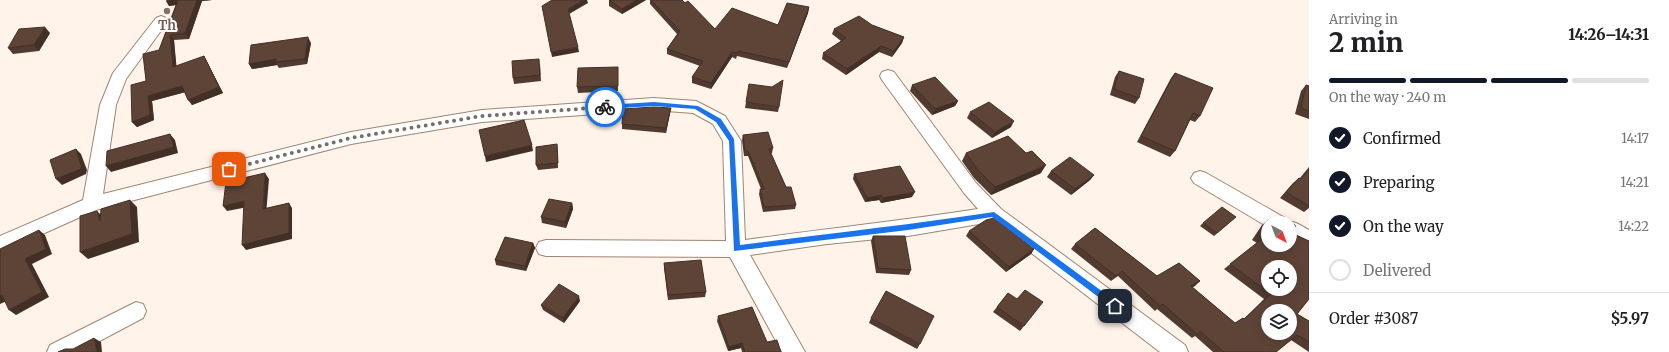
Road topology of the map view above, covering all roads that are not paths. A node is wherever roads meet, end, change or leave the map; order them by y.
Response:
1 (161, 21) dead end
2 (888, 76) dead end
3 (1200, 178) dead end
4 (92, 204) junction
5 (994, 214) junction
6 (1266, 216) edge
7 (1297, 233) edge
8 (1309, 240) edge
9 (0, 245) edge
10 (546, 248) dead end
11 (736, 249) junction
12 (136, 311) dead end
13 (58, 352) edge
14 (794, 352) edge
15 (1177, 352) edge

1 - 4 street
2 - 5 street
3 - 6 street
4 - 9 street
4 - 11 street
5 - 11 street
5 - 15 street
7 - 8 street
10 - 11 street
11 - 14 street
12 - 13 street

